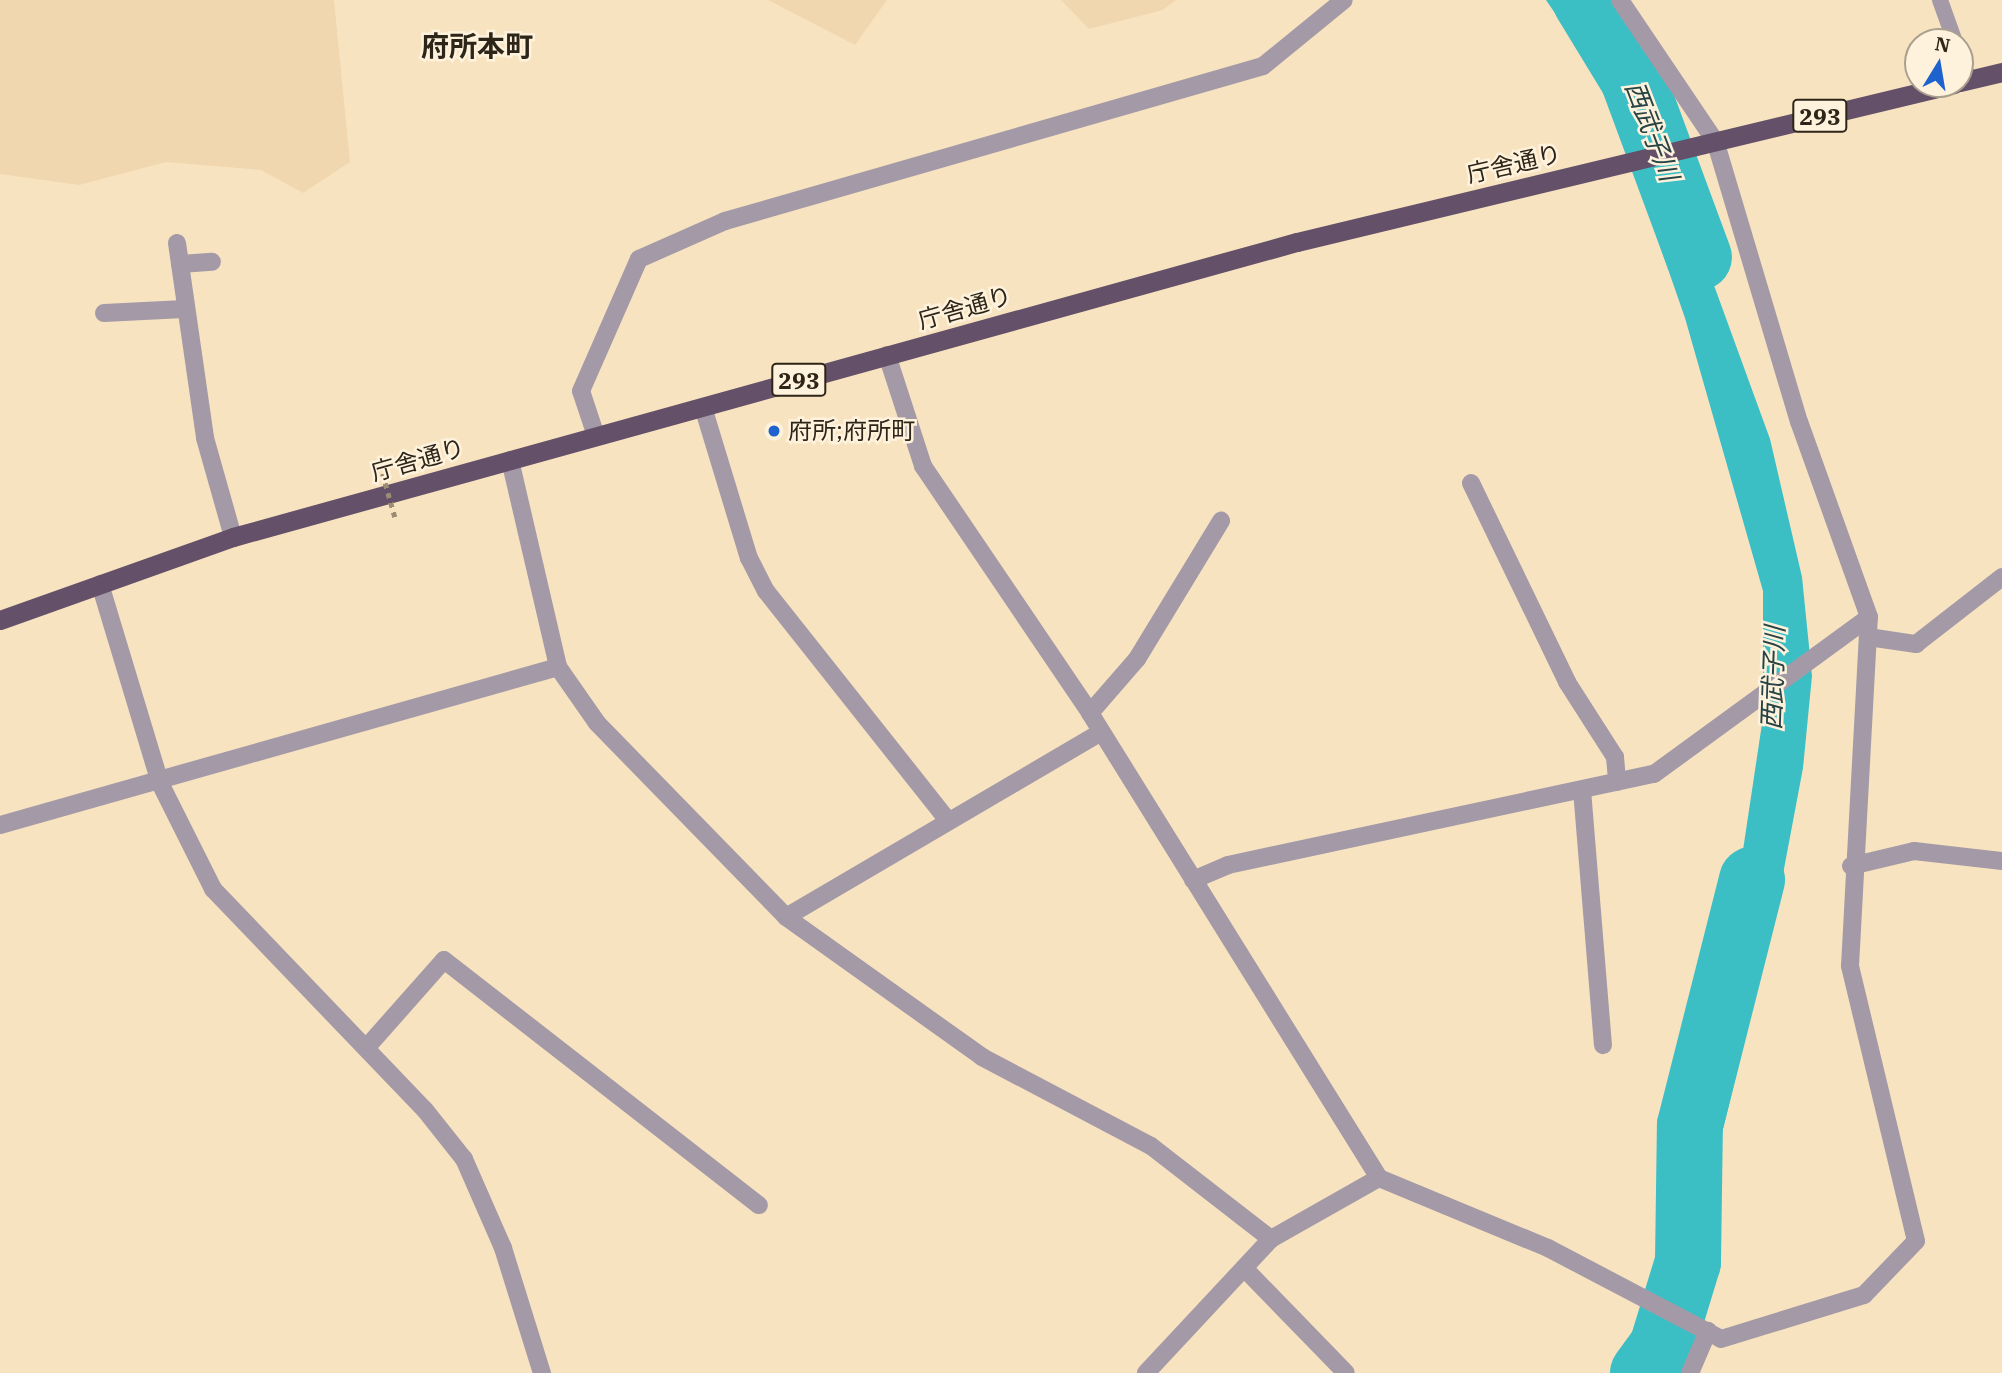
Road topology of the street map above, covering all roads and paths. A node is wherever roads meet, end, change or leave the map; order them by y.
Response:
1 (1344, 0) edge
2 (1620, 0) edge
3 (1940, 0) edge
4 (1950, 28) edge
5 (2002, 72) edge
6 (1974, 79) edge
7 (1904, 96) edge
8 (1715, 141) junction
9 (177, 243) dead end
10 (212, 262) dead end
11 (180, 264) junction
12 (184, 309) junction
13 (104, 313) dead end
14 (887, 355) junction
15 (702, 407) junction
16 (596, 436) junction
17 (510, 460) junction
18 (380, 464) dead end
19 (1471, 483) dead end
20 (395, 517) dead end
21 (1222, 521) dead end
22 (233, 537) junction
23 (2002, 577) edge
24 (100, 584) junction
25 (1869, 618) junction
26 (0, 620) edge
27 (1868, 637) junction
28 (558, 667) junction
29 (1090, 713) junction
30 (1101, 732) junction
31 (1616, 782) junction
32 (160, 783) junction
33 (1582, 790) junction
34 (946, 818) junction
35 (0, 825) edge
36 (2002, 861) edge
37 (1851, 866) junction
38 (1193, 880) junction
39 (786, 917) junction
40 (1603, 1045) dead end
41 (367, 1047) junction
42 (1379, 1178) junction
43 (759, 1205) dead end
44 (1272, 1240) junction
45 (1244, 1268) junction
46 (1708, 1331) junction
47 (542, 1373) edge
48 (1146, 1373) edge
49 (1346, 1373) edge
50 (1690, 1373) edge

1 - 16 street
2 - 8 street
3 - 4 lane
5 - 6 highway, 庁舎通り / 293
7 - 8 highway, 庁舎通り / 293
8 - 14 highway, 庁舎通り / 293
8 - 25 street
9 - 11 street
10 - 11 street
11 - 12 street
12 - 13 street
12 - 22 street
14 - 15 highway, 庁舎通り / 293
14 - 29 street
15 - 16 highway, 庁舎通り / 293
15 - 34 street
16 - 17 highway, 庁舎通り / 293
17 - 22 highway, 庁舎通り / 293
17 - 28 street
18 - 20 path, bridge
19 - 31 street
21 - 29 street
22 - 24 highway, 庁舎通り / 293
23 - 27 street
24 - 26 highway, 庁舎通り / 293
24 - 32 street
25 - 27 street
25 - 31 street
27 - 37 street
28 - 32 street
28 - 39 street
29 - 30 street
30 - 34 street
30 - 38 street
31 - 33 street
32 - 35 street
32 - 41 street
33 - 38 street
33 - 40 street
34 - 39 street
36 - 37 street
37 - 46 street
38 - 42 street
39 - 44 street
41 - 43 street
41 - 47 street
42 - 44 street
42 - 46 street
44 - 45 street
45 - 48 street
45 - 49 street
46 - 50 street

